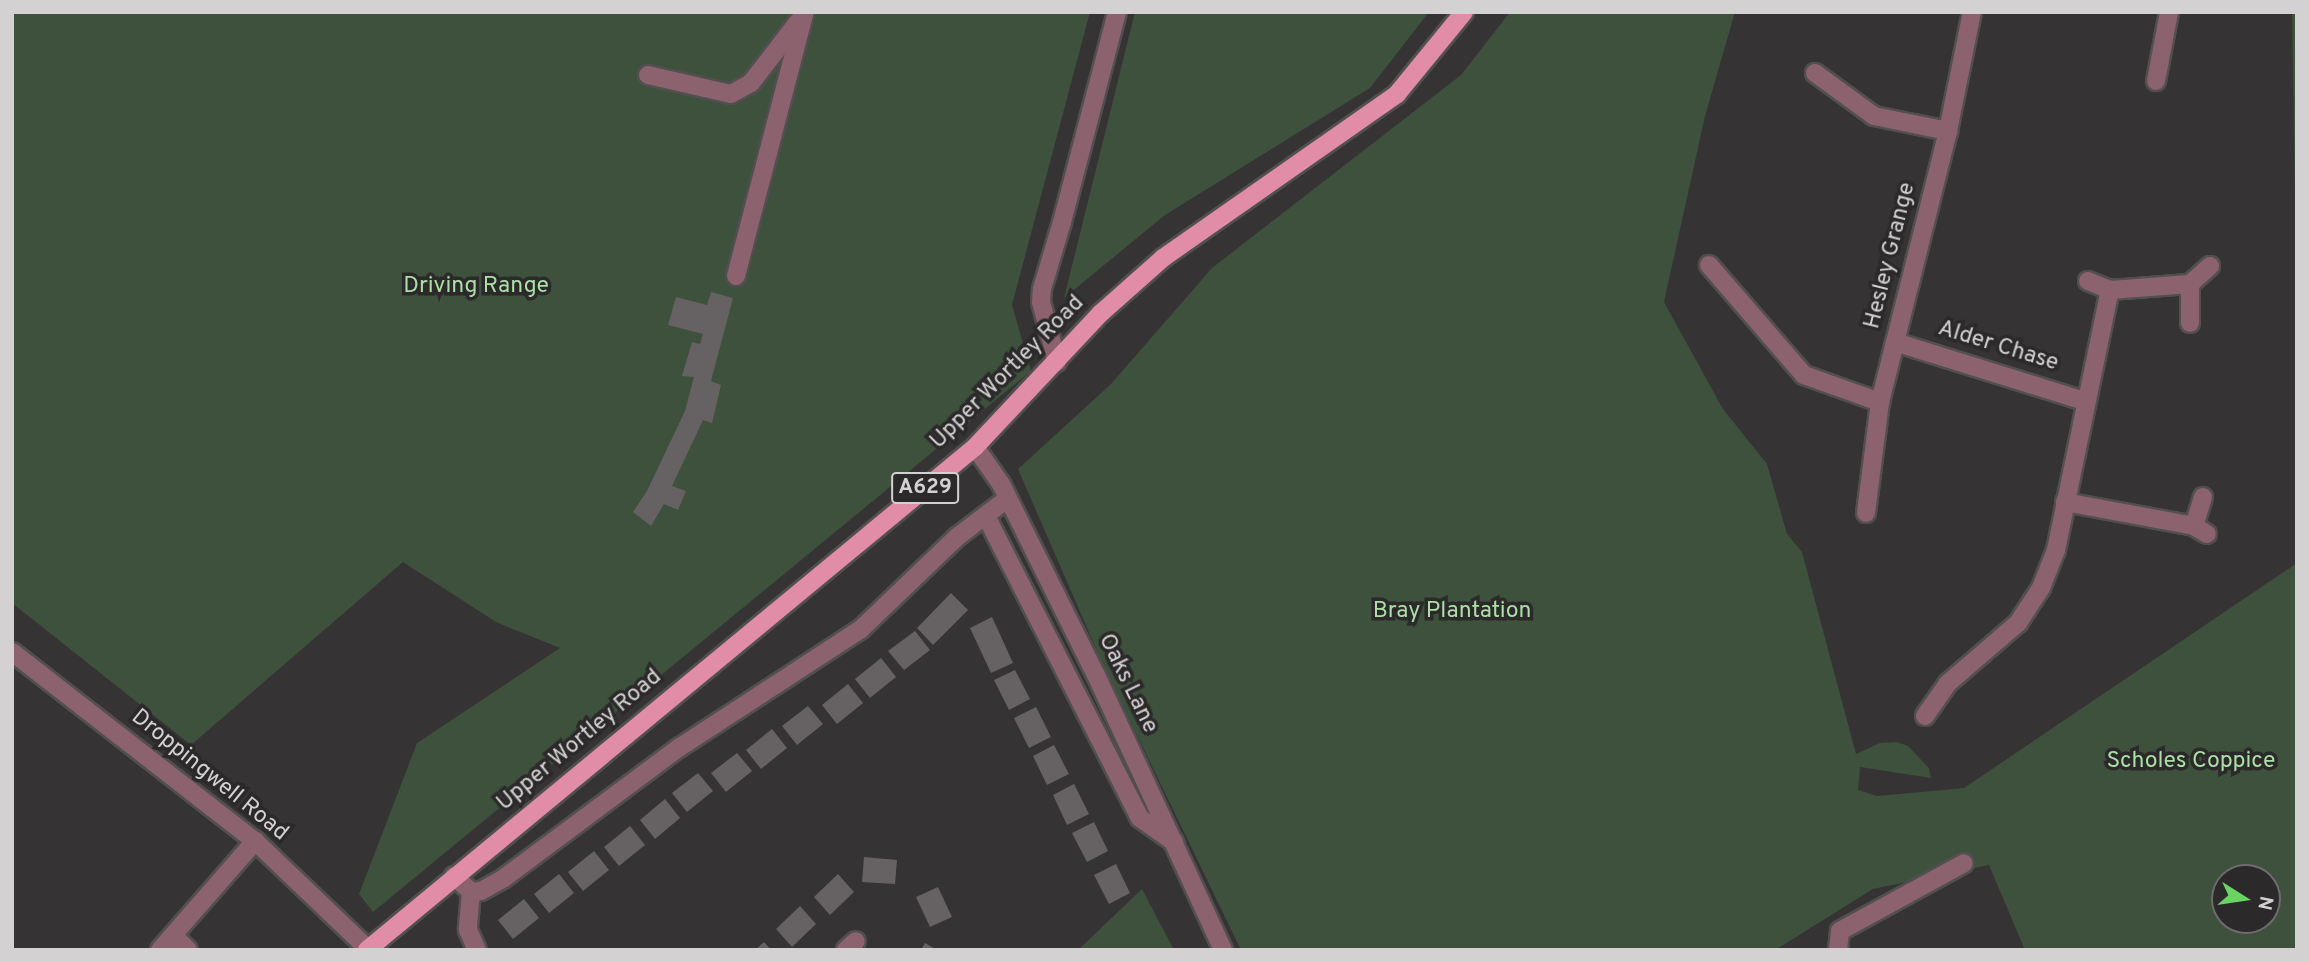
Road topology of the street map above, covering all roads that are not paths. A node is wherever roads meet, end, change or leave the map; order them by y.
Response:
1 (1464, 12) edge
2 (1972, 12) edge
3 (2169, 12) edge
4 (805, 13) edge
5 (1116, 14) edge
6 (1815, 73) dead end
7 (648, 75) dead end
8 (2156, 81) dead end
9 (1948, 131) junction
10 (1709, 265) dead end
11 (2210, 266) dead end
12 (736, 276) dead end
13 (2088, 281) dead end
14 (2190, 284) junction
15 (2110, 290) junction
16 (2190, 323) dead end
17 (1895, 342) junction
18 (1057, 362) junction
19 (2085, 401) junction
20 (1880, 402) junction
21 (975, 447) junction
22 (2203, 497) dead end
23 (1007, 499) junction
24 (2065, 502) junction
25 (1866, 513) dead end
26 (986, 516) junction
27 (12, 652) edge
28 (1925, 716) dead end
29 (255, 841) junction
30 (1174, 842) junction
31 (1964, 863) dead end
32 (454, 876) junction
33 (471, 892) junction
34 (173, 936) junction
35 (374, 948) edge
36 (160, 950) edge
37 (188, 950) edge
38 (478, 950) edge
39 (1223, 950) edge
40 (1838, 950) edge

1 - 18 main road, Upper Wortley Road / A629
2 - 9 street, Hesley Grange
3 - 8 street
4 - 7 street
4 - 12 street
5 - 18 street
6 - 9 street
9 - 17 street, Hesley Grange
10 - 20 street
11 - 14 street
13 - 15 street
14 - 15 street
14 - 16 street
15 - 19 street
17 - 19 street, Alder Chase
17 - 20 street, Hesley Grange
18 - 21 main road, Upper Wortley Road / A629
19 - 24 street
20 - 25 street, Hesley Grange
21 - 23 street, Oaks Lane
21 - 32 main road, Upper Wortley Road / A629
22 - 24 street
23 - 26 street
23 - 30 street, Oaks Lane
24 - 28 street
26 - 30 street
26 - 33 street
27 - 29 street, Droppingwell Road
29 - 34 street
29 - 35 street, Droppingwell Road
30 - 39 street, Oaks Lane
31 - 40 street
32 - 33 street
32 - 35 main road, Upper Wortley Road / A629
33 - 38 street
34 - 36 street
34 - 37 street

